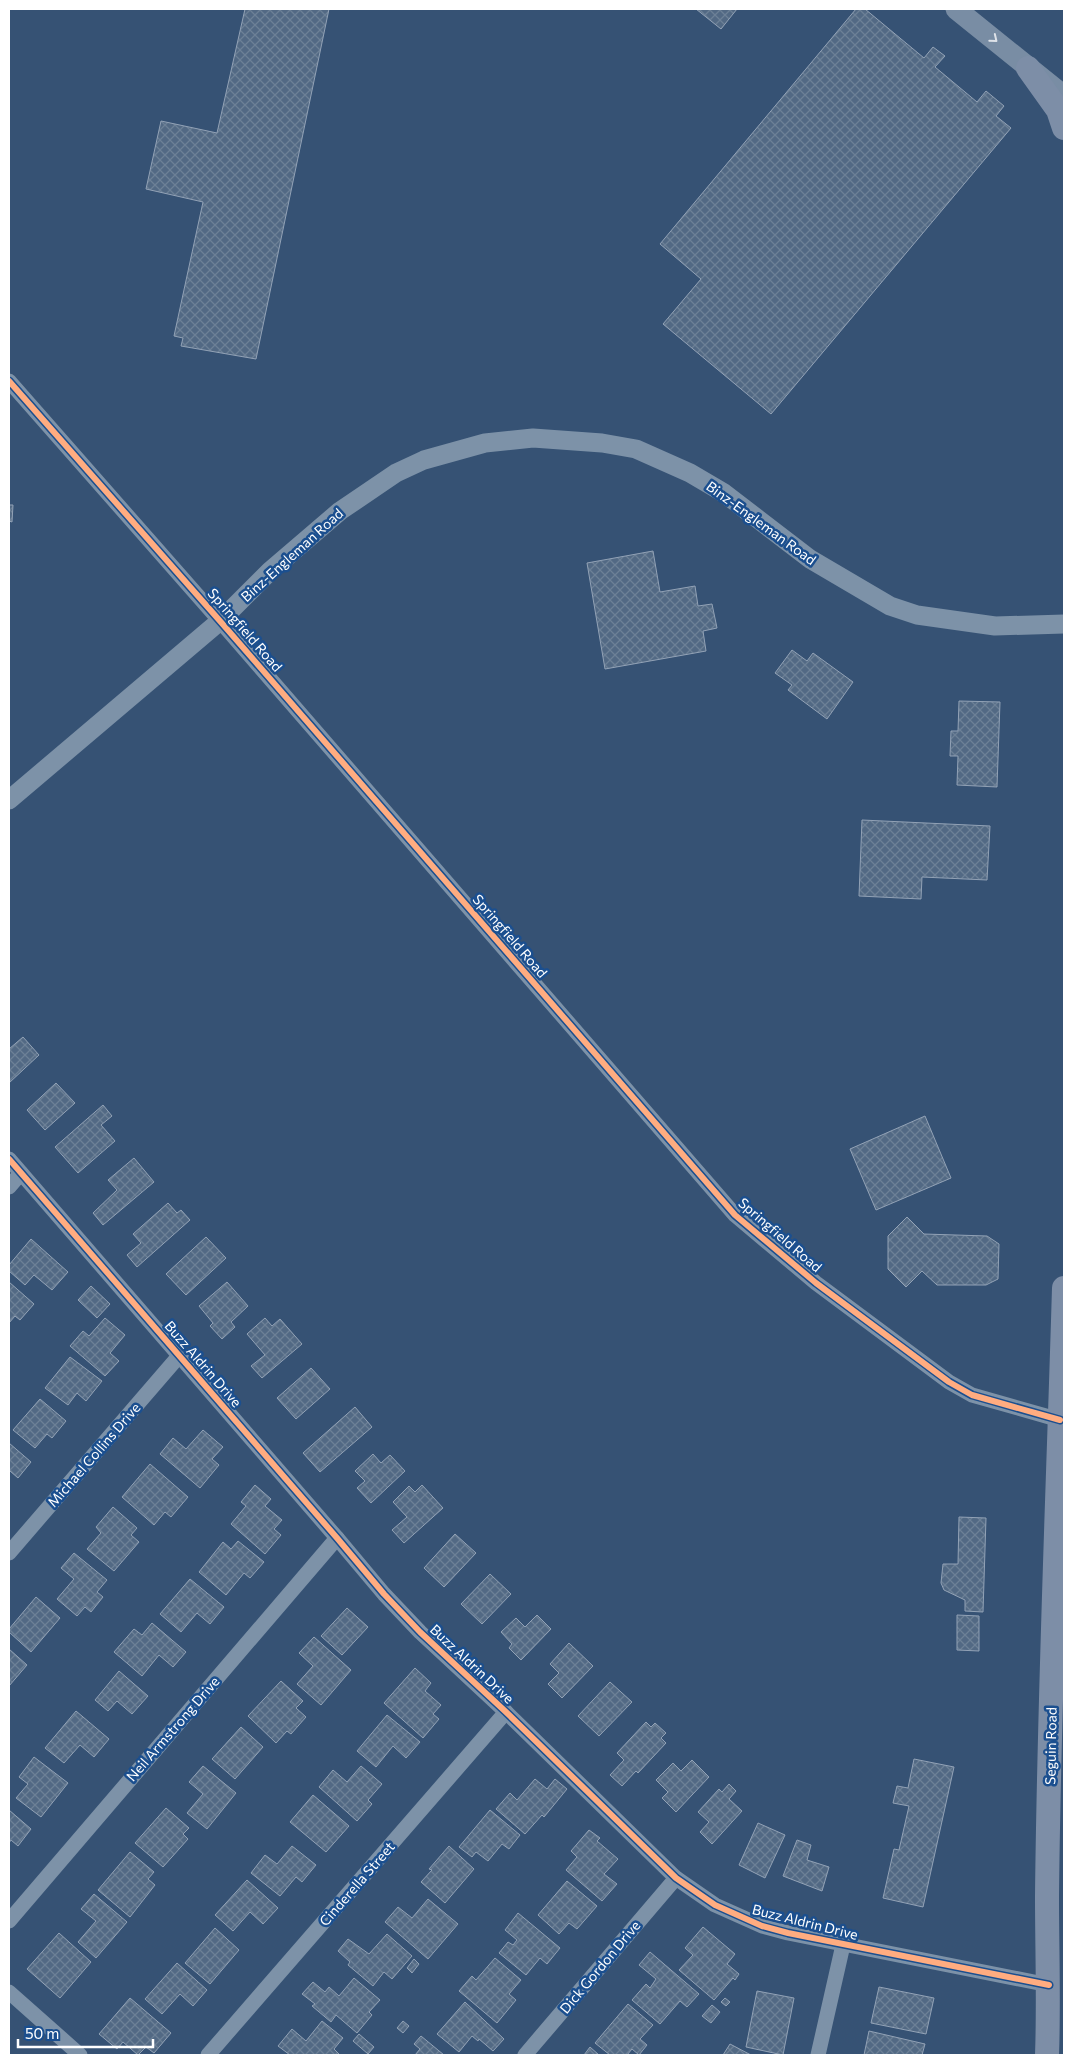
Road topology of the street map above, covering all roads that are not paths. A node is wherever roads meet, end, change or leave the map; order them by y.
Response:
1 (956, 9) edge
2 (1028, 68) junction
3 (1064, 96) edge
4 (1064, 128) edge
5 (9, 381) edge
6 (220, 621) junction
7 (1064, 624) edge
8 (9, 800) edge
9 (9, 1159) edge
10 (21, 1173) junction
11 (9, 1187) edge
12 (1064, 1288) edge
13 (179, 1356) junction
14 (1060, 1420) junction
15 (337, 1538) junction
16 (9, 1553) edge
17 (506, 1712) junction
18 (676, 1878) junction
19 (9, 1921) edge
20 (843, 1945) junction
21 (1049, 1985) junction
22 (9, 1992) edge
23 (80, 2055) edge
24 (208, 2055) edge
25 (525, 2055) edge
26 (818, 2055) edge
27 (1047, 2055) edge

1 -> 2 main road
2 - 3 main road
2 - 4 main road
5 - 6 street, Springfield Road
6 - 7 street, Binz-Engleman Road
6 - 8 street, Binz-Engleman Road
6 - 14 street, Springfield Road
9 - 10 street, Buzz Aldrin Drive
10 - 11 street
10 - 13 street, Buzz Aldrin Drive
12 - 14 main road, Seguin Road
13 - 15 street, Buzz Aldrin Drive
13 - 16 street, Michael Collins Drive
14 - 21 main road, Seguin Road
15 - 17 street, Buzz Aldrin Drive
15 - 19 street, Neil Armstrong Drive
17 - 18 street, Buzz Aldrin Drive
17 - 24 street, Cinderella Street
18 - 20 street, Buzz Aldrin Drive
18 - 25 street, Dick Gordon Drive
20 - 21 street, Buzz Aldrin Drive
20 - 26 street
21 - 27 main road, Seguin Road
22 - 23 street

